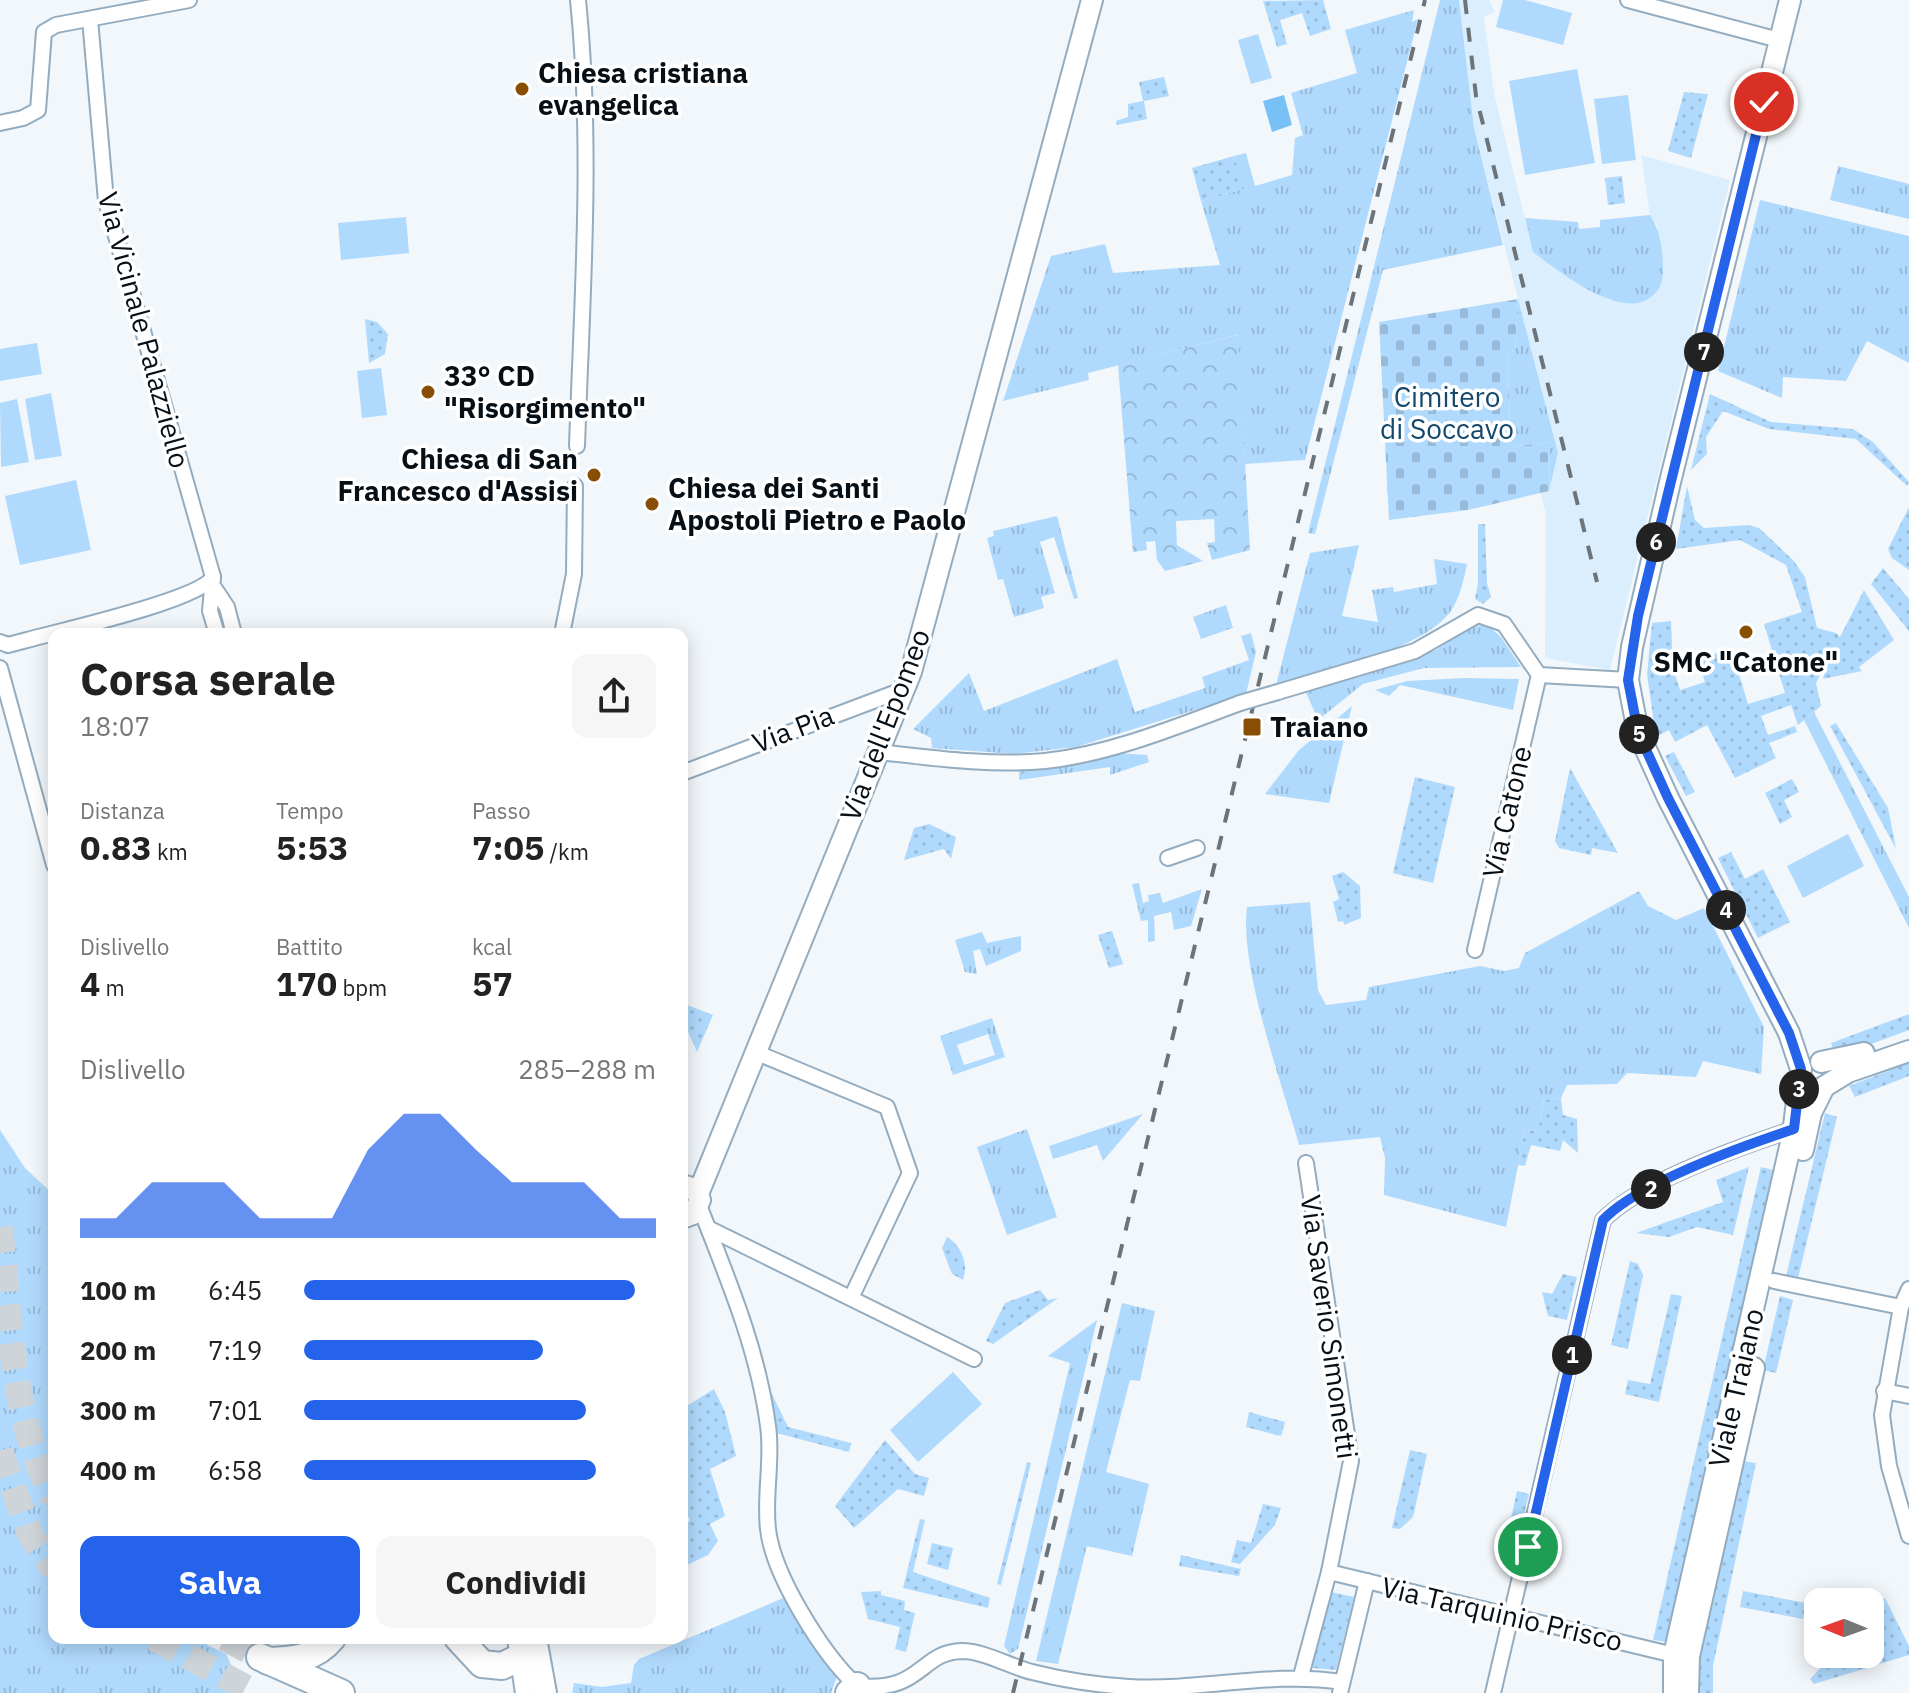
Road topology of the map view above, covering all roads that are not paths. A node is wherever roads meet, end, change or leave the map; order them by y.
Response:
1 (189, 0) edge
2 (578, 0) edge
3 (1092, 0) edge
4 (1790, 0) edge
5 (1634, 1) edge
6 (90, 19) junction
7 (1779, 40) junction
8 (0, 123) edge
9 (577, 446) dead end
10 (575, 486) dead end
11 (214, 583) junction
12 (71, 628) edge
13 (215, 628) edge
14 (232, 628) edge
15 (563, 628) edge
16 (48, 634) edge
17 (0, 642) edge
18 (0, 668) edge
19 (1539, 675) junction
20 (1628, 680) junction
21 (905, 689) junction
22 (879, 752) junction
23 (688, 771) edge
24 (48, 843) edge
25 (1197, 848) dead end
26 (1168, 858) dead end
27 (1475, 950) dead end
28 (1909, 1037) edge
29 (1909, 1051) edge
30 (755, 1052) junction
31 (1809, 1069) junction
32 (1825, 1087) junction
33 (1794, 1129) junction
34 (1306, 1163) dead end
35 (692, 1209) edge
36 (1768, 1280) junction
37 (1909, 1289) edge
38 (851, 1298) junction
39 (1901, 1307) junction
40 (974, 1359) dead end
41 (1884, 1391) junction
42 (1909, 1396) edge
43 (1909, 1536) edge
44 (1329, 1572) junction
45 (1367, 1581) junction
46 (1511, 1615) junction
47 (328, 1644) edge
48 (464, 1644) edge
49 (524, 1645) edge
50 (1682, 1656) junction
51 (1301, 1676) junction
52 (1341, 1687) edge
53 (853, 1689) edge
54 (341, 1693) edge
55 (526, 1693) edge
56 (546, 1693) edge
57 (1493, 1693) edge
58 (1674, 1693) edge
59 (1688, 1693) edge

1 - 6 street
2 - 9 street
3 - 21 street, Via dell'Epomeo
4 - 7 street
5 - 7 street
6 - 8 street
6 - 11 street, Via Vicinale Palazziello
7 - 20 street
10 - 15 street
11 - 12 street
11 - 13 street, Via Vicinale Palazziello
11 - 14 street, Via Vicinale Palazziello
16 - 17 street
18 - 24 street
19 - 20 street
19 - 22 street, bridge
19 - 27 street, Via Catone
20 - 31 street
21 - 22 street, Via dell'Epomeo
21 - 23 street, Via Pia
22 - 30 street, Via dell'Epomeo
25 - 26 street
28 - 31 street
29 - 32 street
30 - 35 street, Via dell'Epomeo
30 - 38 street
31 - 32 street
31 - 33 street, Viale Traiano
32 - 36 street, Viale Traiano
33 - 36 street, Viale Traiano
33 - 46 street
34 - 44 street, Via Saverio Simonetti
35 - 38 street
35 - 53 street
36 - 39 street
36 - 50 street, Viale Traiano
37 - 39 street
38 - 40 street
39 - 41 street
41 - 42 street
41 - 43 street
44 - 45 street, Via Tarquinio Prisco
44 - 51 street, Via Saverio Simonetti
45 - 46 street, Via Tarquinio Prisco
45 - 52 street
46 - 50 street, Via Tarquinio Prisco
46 - 57 street
47 - 54 highway
48 - 49 highway
49 - 55 street
49 - 56 street
50 - 58 street, Viale Traiano
50 - 59 street, Viale Traiano
51 - 52 street
51 - 53 street

